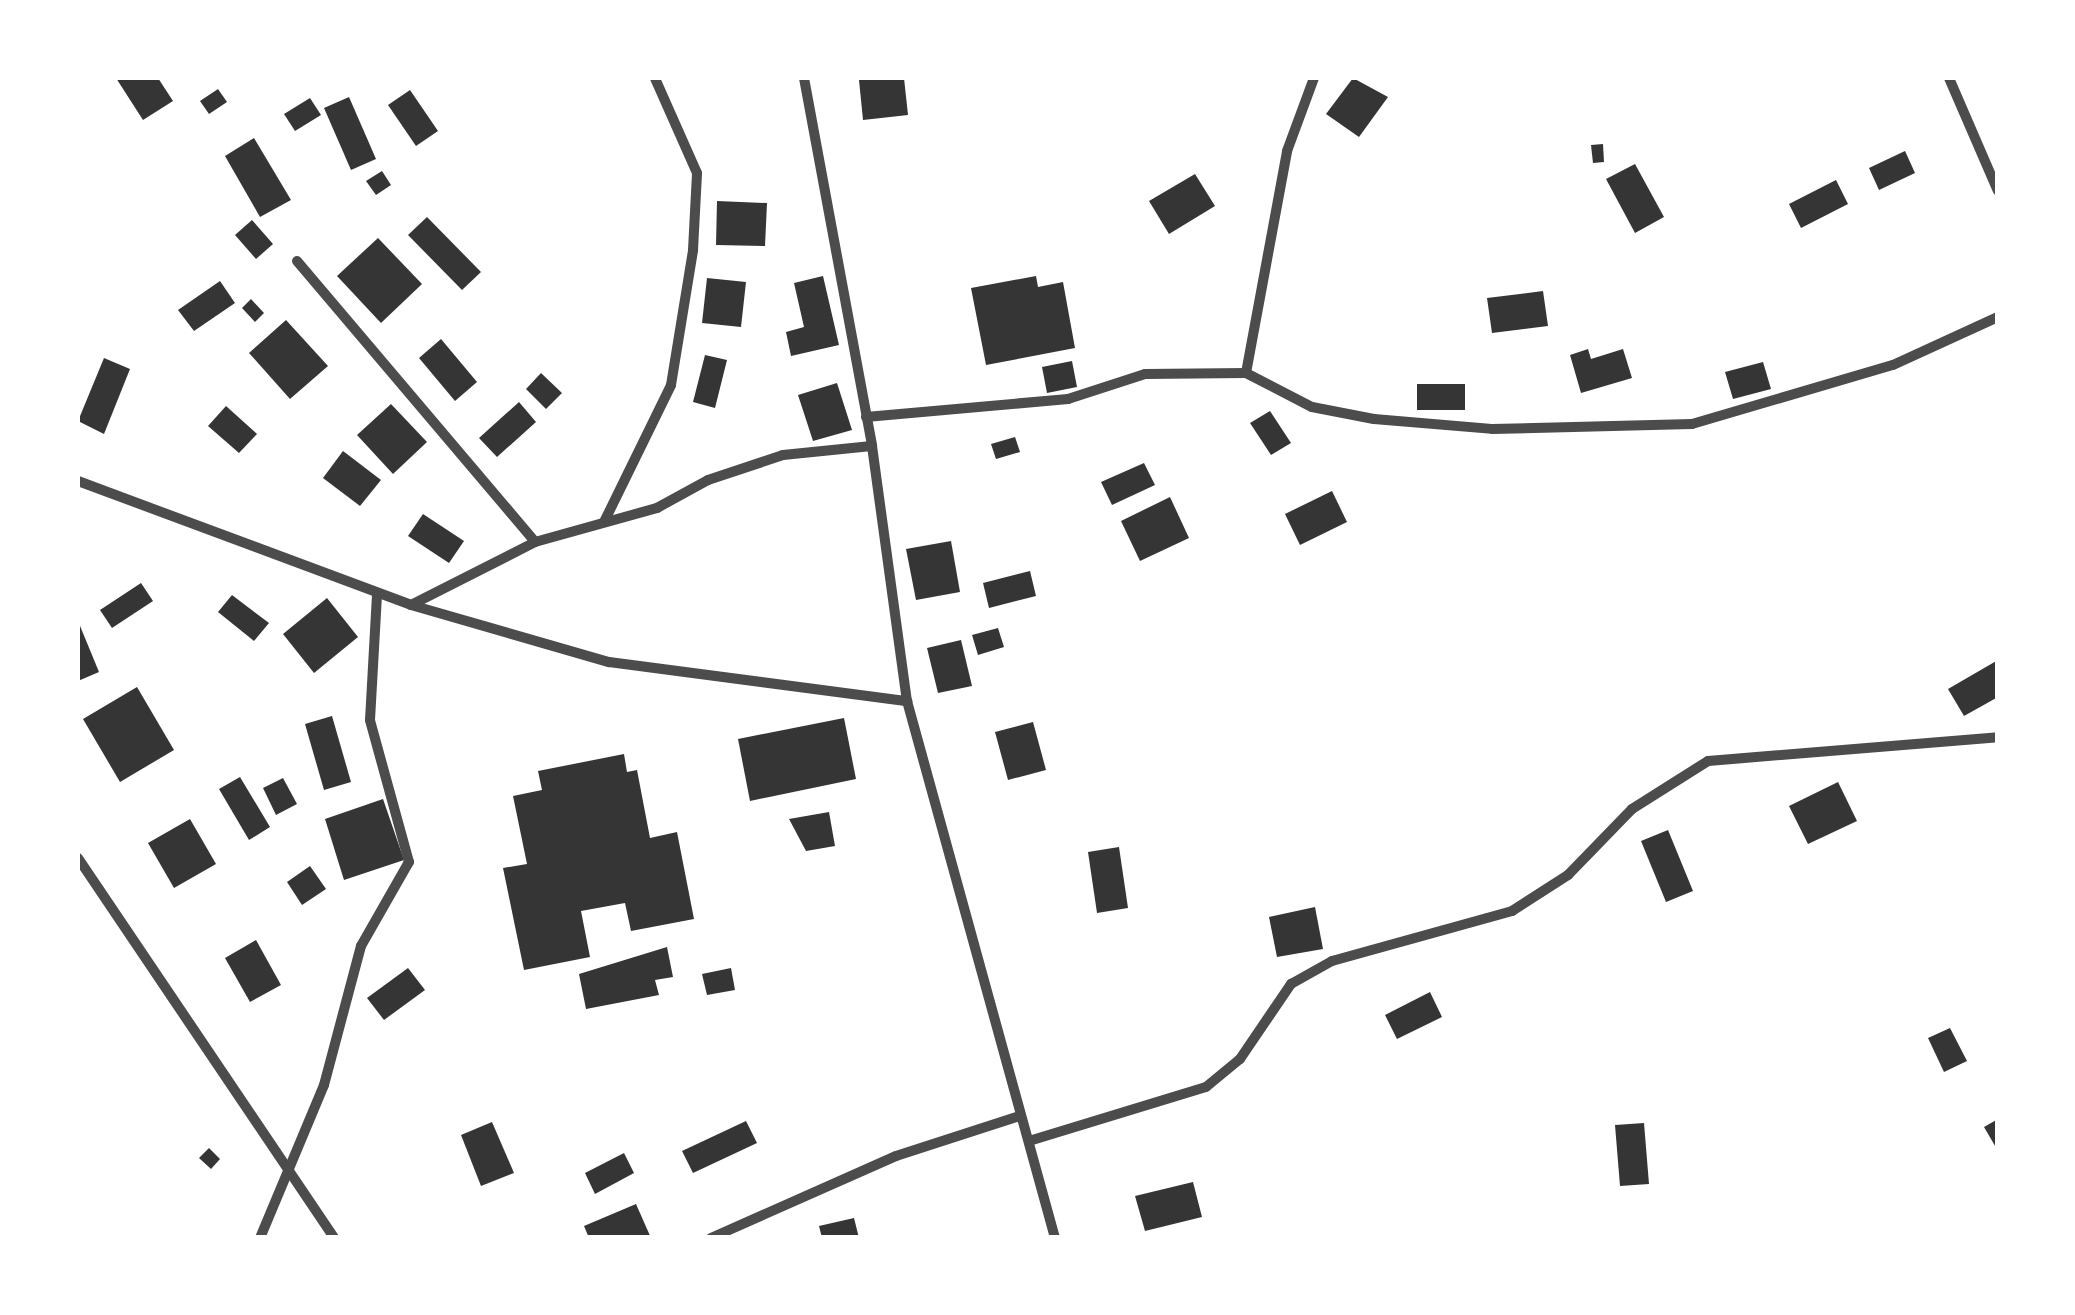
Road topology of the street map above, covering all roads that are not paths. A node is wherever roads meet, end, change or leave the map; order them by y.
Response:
1 (655, 78) edge
2 (804, 78) edge
3 (1314, 78) edge
4 (1950, 78) edge
5 (1998, 191) edge
6 (297, 261) dead end
7 (1998, 317) edge
8 (1246, 372) junction
9 (866, 417) junction
10 (872, 446) junction
11 (78, 481) edge
12 (605, 520) junction
13 (535, 542) junction
14 (377, 593) junction
15 (411, 605) junction
16 (907, 701) junction
17 (1998, 737) edge
18 (78, 858) edge
19 (1020, 1116) junction
20 (1029, 1141) junction
21 (291, 1180) junction
22 (260, 1238) edge
23 (334, 1238) edge
24 (711, 1238) edge
25 (1055, 1238) edge

1 - 12 street
2 - 9 street
3 - 8 street
4 - 5 street
6 - 13 street
7 - 8 street
8 - 9 street
9 - 10 street
10 - 12 street
10 - 16 street
11 - 14 street
12 - 13 street
13 - 15 street
14 - 15 street
14 - 21 street
15 - 16 street
16 - 19 street
17 - 20 street
18 - 21 street
19 - 20 street
19 - 24 street
20 - 25 street
21 - 22 street
21 - 23 street

